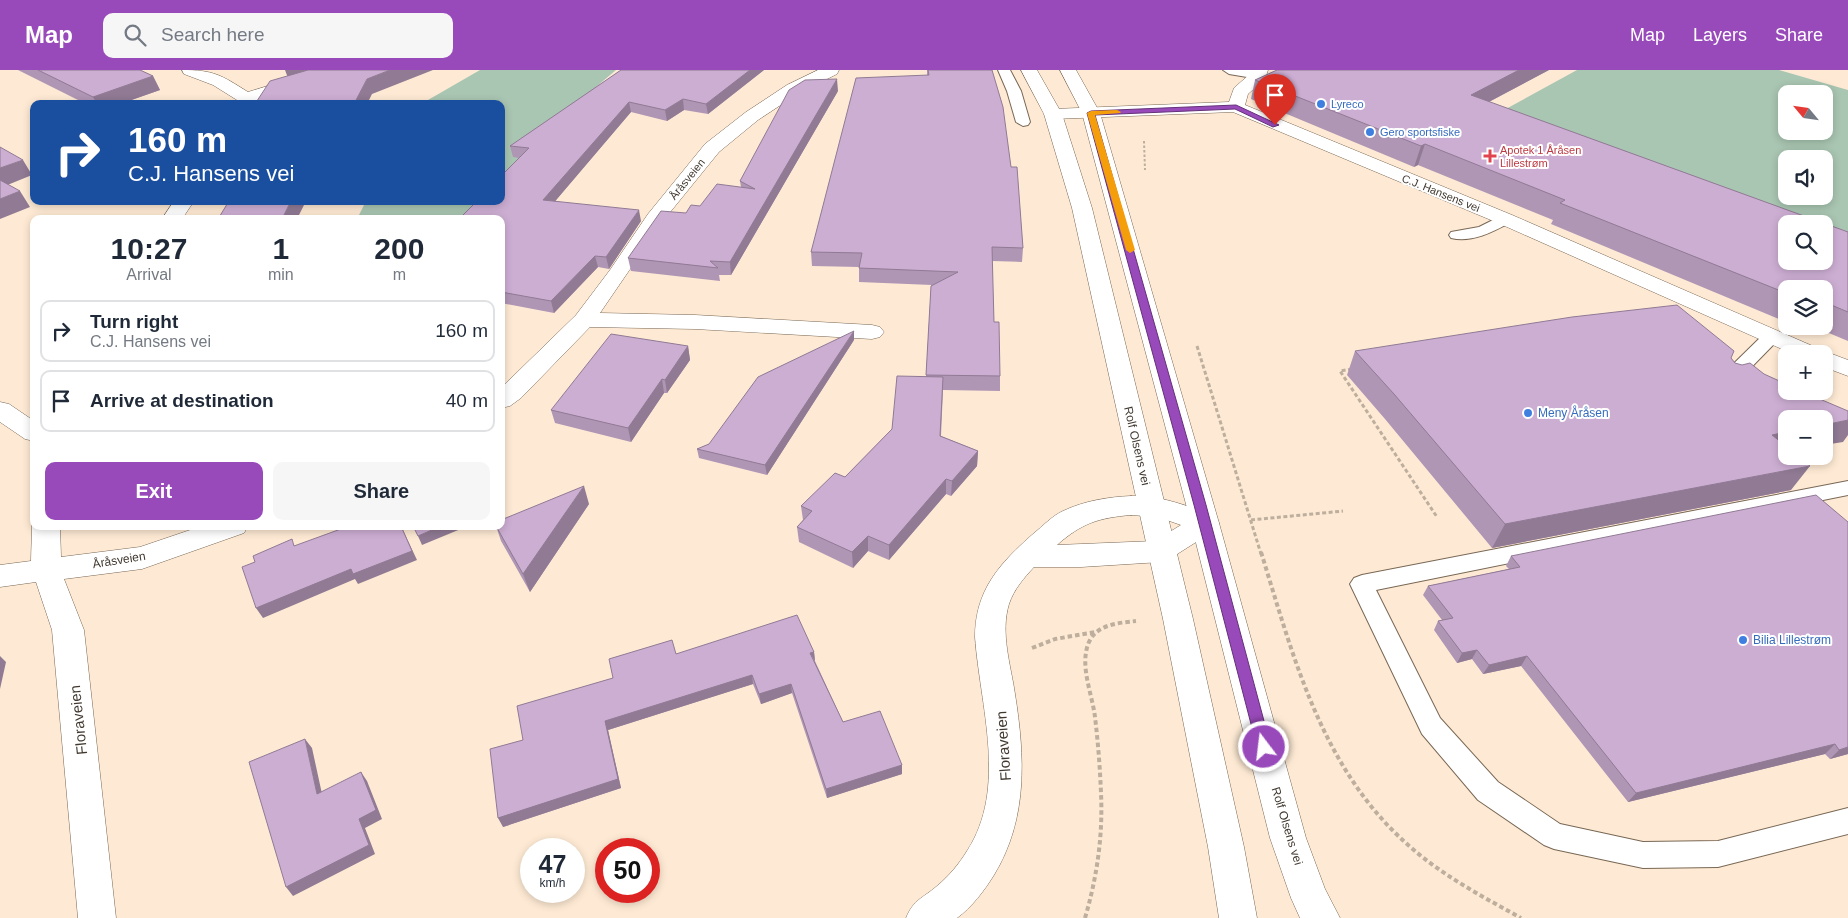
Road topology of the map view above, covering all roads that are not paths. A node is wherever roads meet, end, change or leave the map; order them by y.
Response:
1 (190, 70) edge
2 (336, 70) edge
3 (1004, 70) edge
4 (1029, 70) edge
5 (1068, 70) edge
6 (1229, 70) edge
7 (826, 71) edge
8 (1260, 73) edge
9 (244, 100) edge
10 (248, 100) edge
11 (1236, 107) junction
12 (1091, 113) junction
13 (1054, 114) junction
14 (1023, 122) dead end
15 (1505, 219) junction
16 (1457, 235) dead end
17 (584, 320) junction
18 (872, 332) dead end
19 (1772, 336) junction
20 (1791, 345) edge
21 (1727, 381) edge
22 (505, 397) edge
23 (1795, 400) edge
24 (0, 410) edge
25 (1786, 410) edge
26 (30, 430) edge
27 (1848, 488) edge
28 (1151, 506) junction
29 (1205, 523) junction
30 (46, 530) edge
31 (222, 530) edge
32 (1161, 551) junction
33 (1026, 556) junction
34 (46, 570) junction
35 (0, 576) edge
36 (1848, 821) edge
37 (97, 918) edge
38 (925, 918) edge
39 (1238, 918) edge
40 (1320, 918) edge

1 - 9 street
2 - 10 street
3 - 14 lane
4 - 13 street, Rolf Olsens vei
5 - 12 street, Rolf Olsens vei
6 - 8 lane
7 - 17 street, Åråsveien
8 - 11 street
11 - 12 street, C.J. Hansens vei
11 - 15 street, C.J. Hansens vei
12 - 13 street, C.J. Hansens vei
12 - 29 street, Rolf Olsens vei
13 - 28 street, Rolf Olsens vei
15 - 16 lane
15 - 19 street, C.J. Hansens vei
17 - 18 street
17 - 22 street, Åråsveien
19 - 20 street, C.J. Hansens vei
19 - 21 lane
23 - 25 lane
24 - 26 street
27 - 36 lane
28 - 29 street, Floraveien
28 - 32 street, Rolf Olsens vei
28 - 33 street, Floraveien
29 - 32 street
29 - 40 street, Rolf Olsens vei
30 - 34 street, Floraveien
31 - 34 street, Åråsveien
32 - 33 street
32 - 39 street, Rolf Olsens vei
33 - 38 street, Floraveien
34 - 35 street, Åråsveien
34 - 37 street, Floraveien

